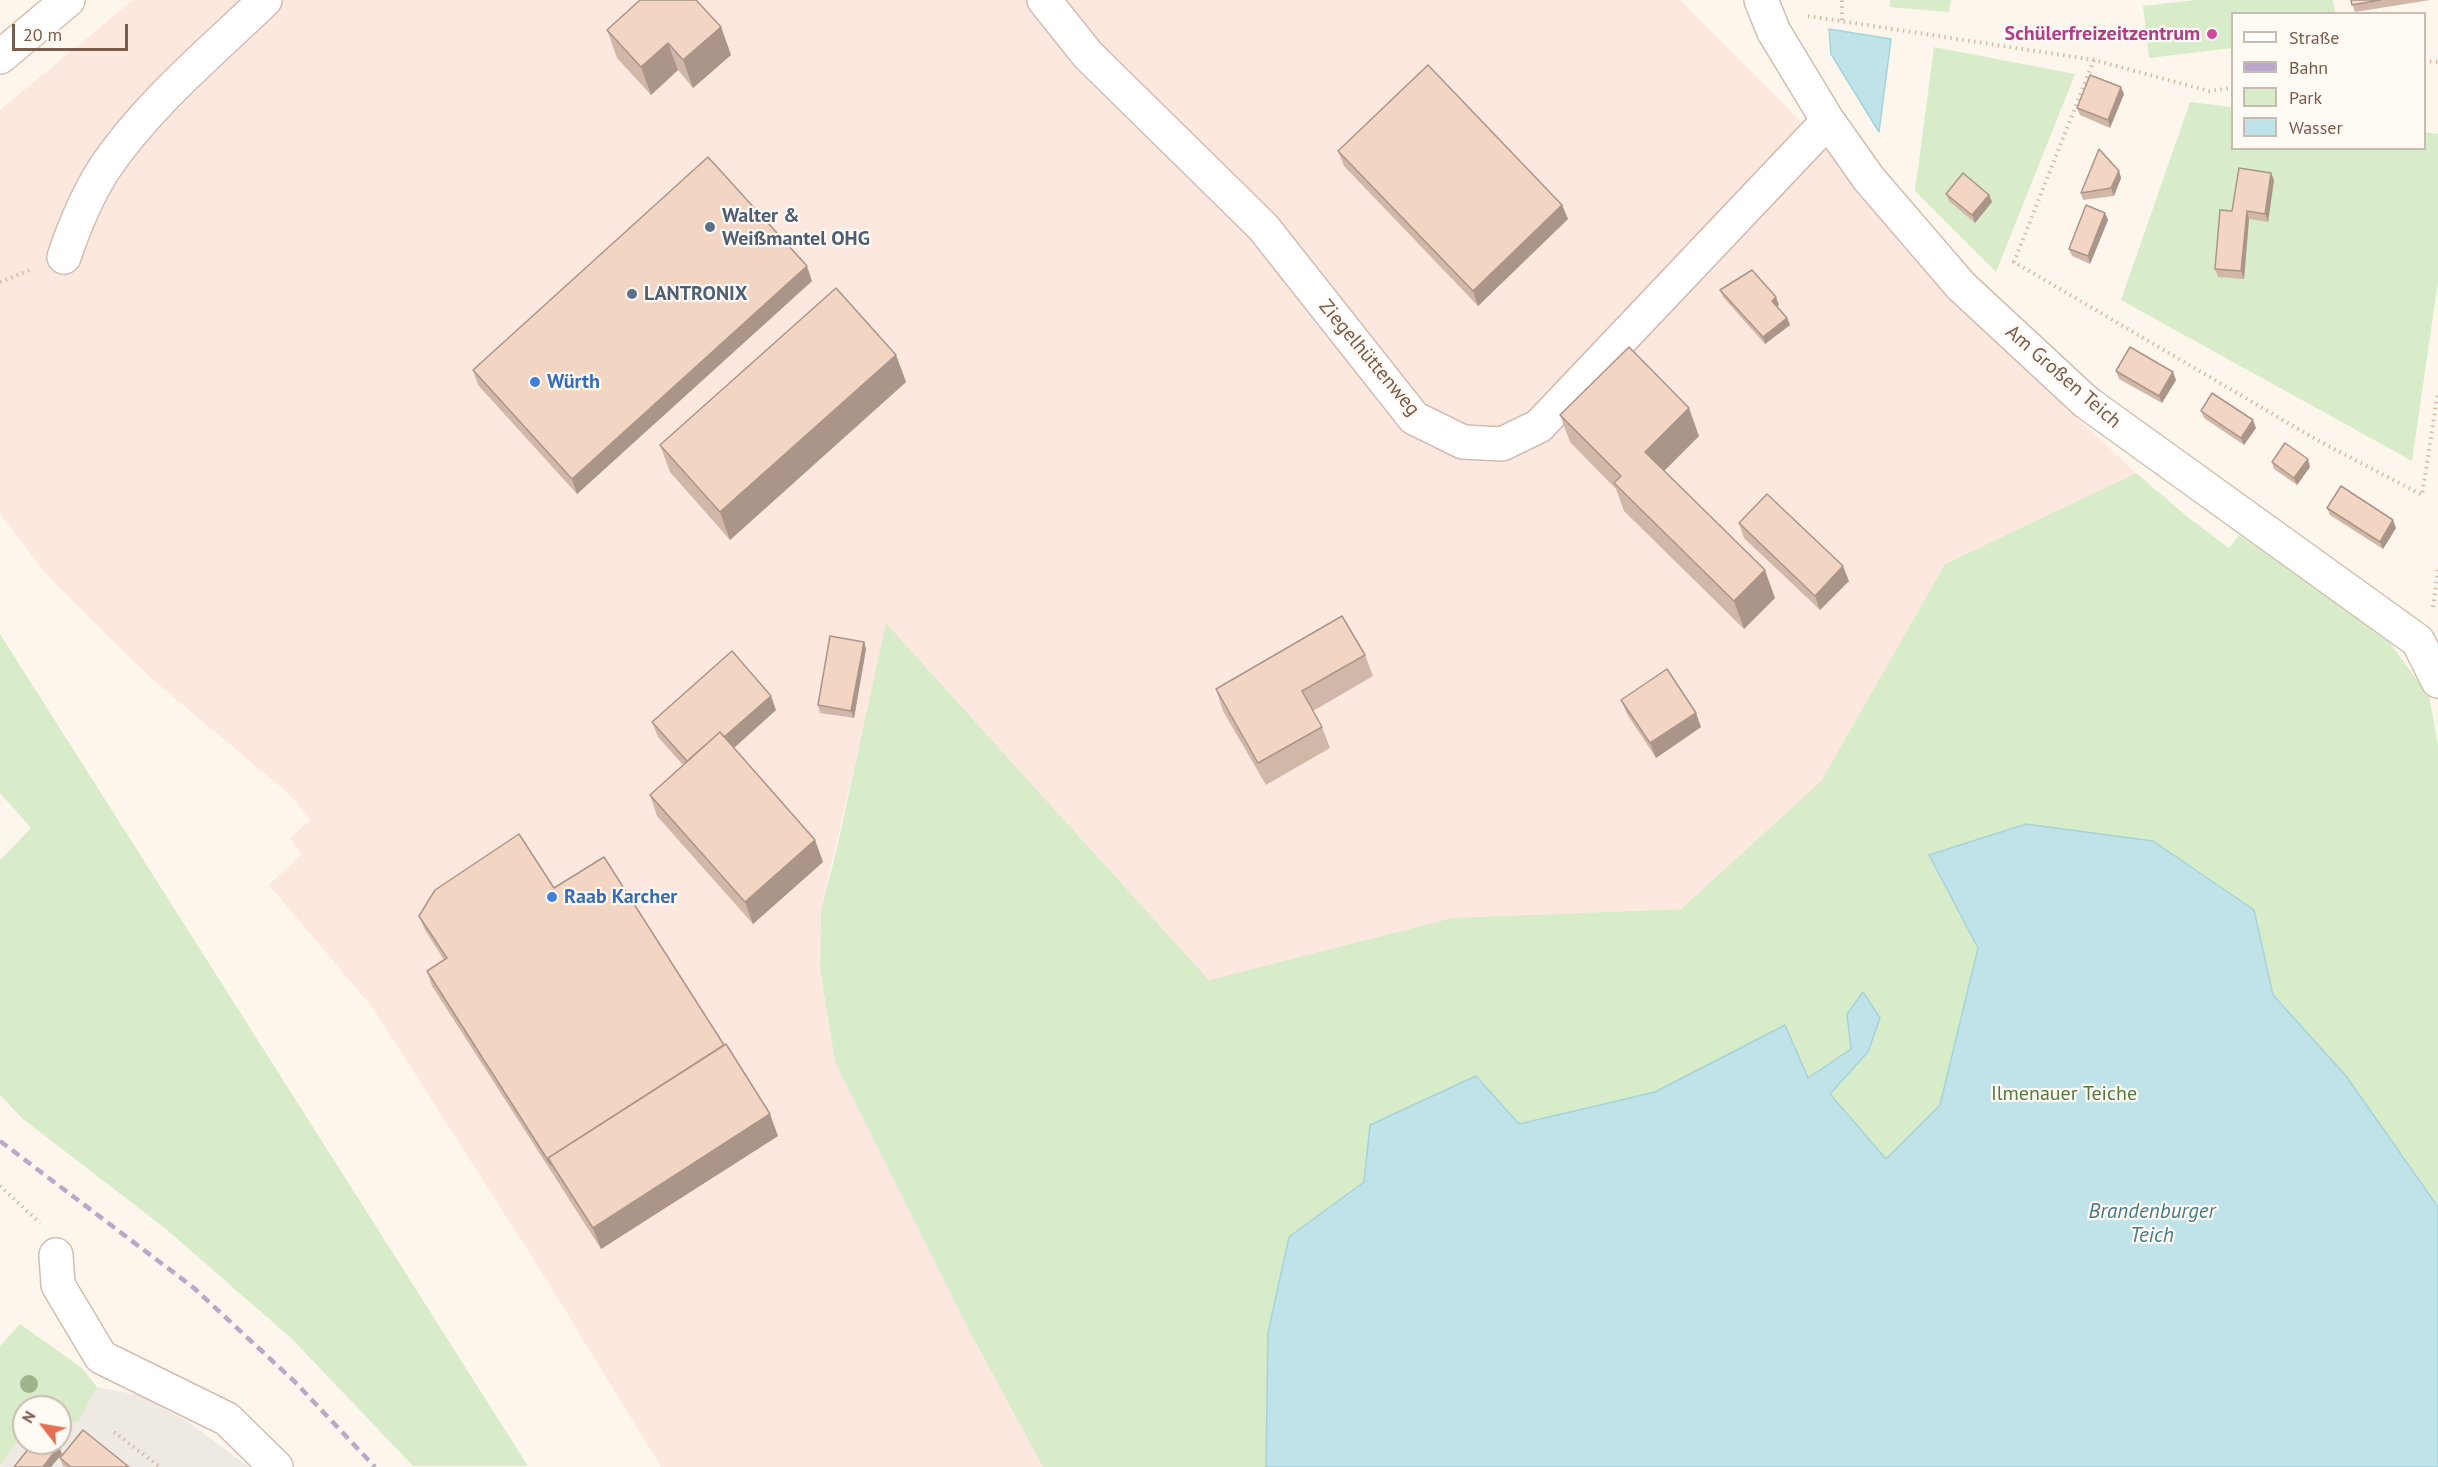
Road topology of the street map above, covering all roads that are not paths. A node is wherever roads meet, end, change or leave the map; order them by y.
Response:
1 (68, 0) edge
2 (266, 0) edge
3 (1044, 0) edge
4 (1761, 0) edge
5 (0, 57) edge
6 (1828, 121) junction
7 (64, 257) dead end
8 (2438, 681) edge
9 (56, 1255) road end
10 (276, 1467) edge

1 - 5 street
2 - 7 street
3 - 6 street, Ziegelhüttenweg
4 - 6 street, Am Großen Teich
6 - 8 street, Am Großen Teich
9 - 10 street

